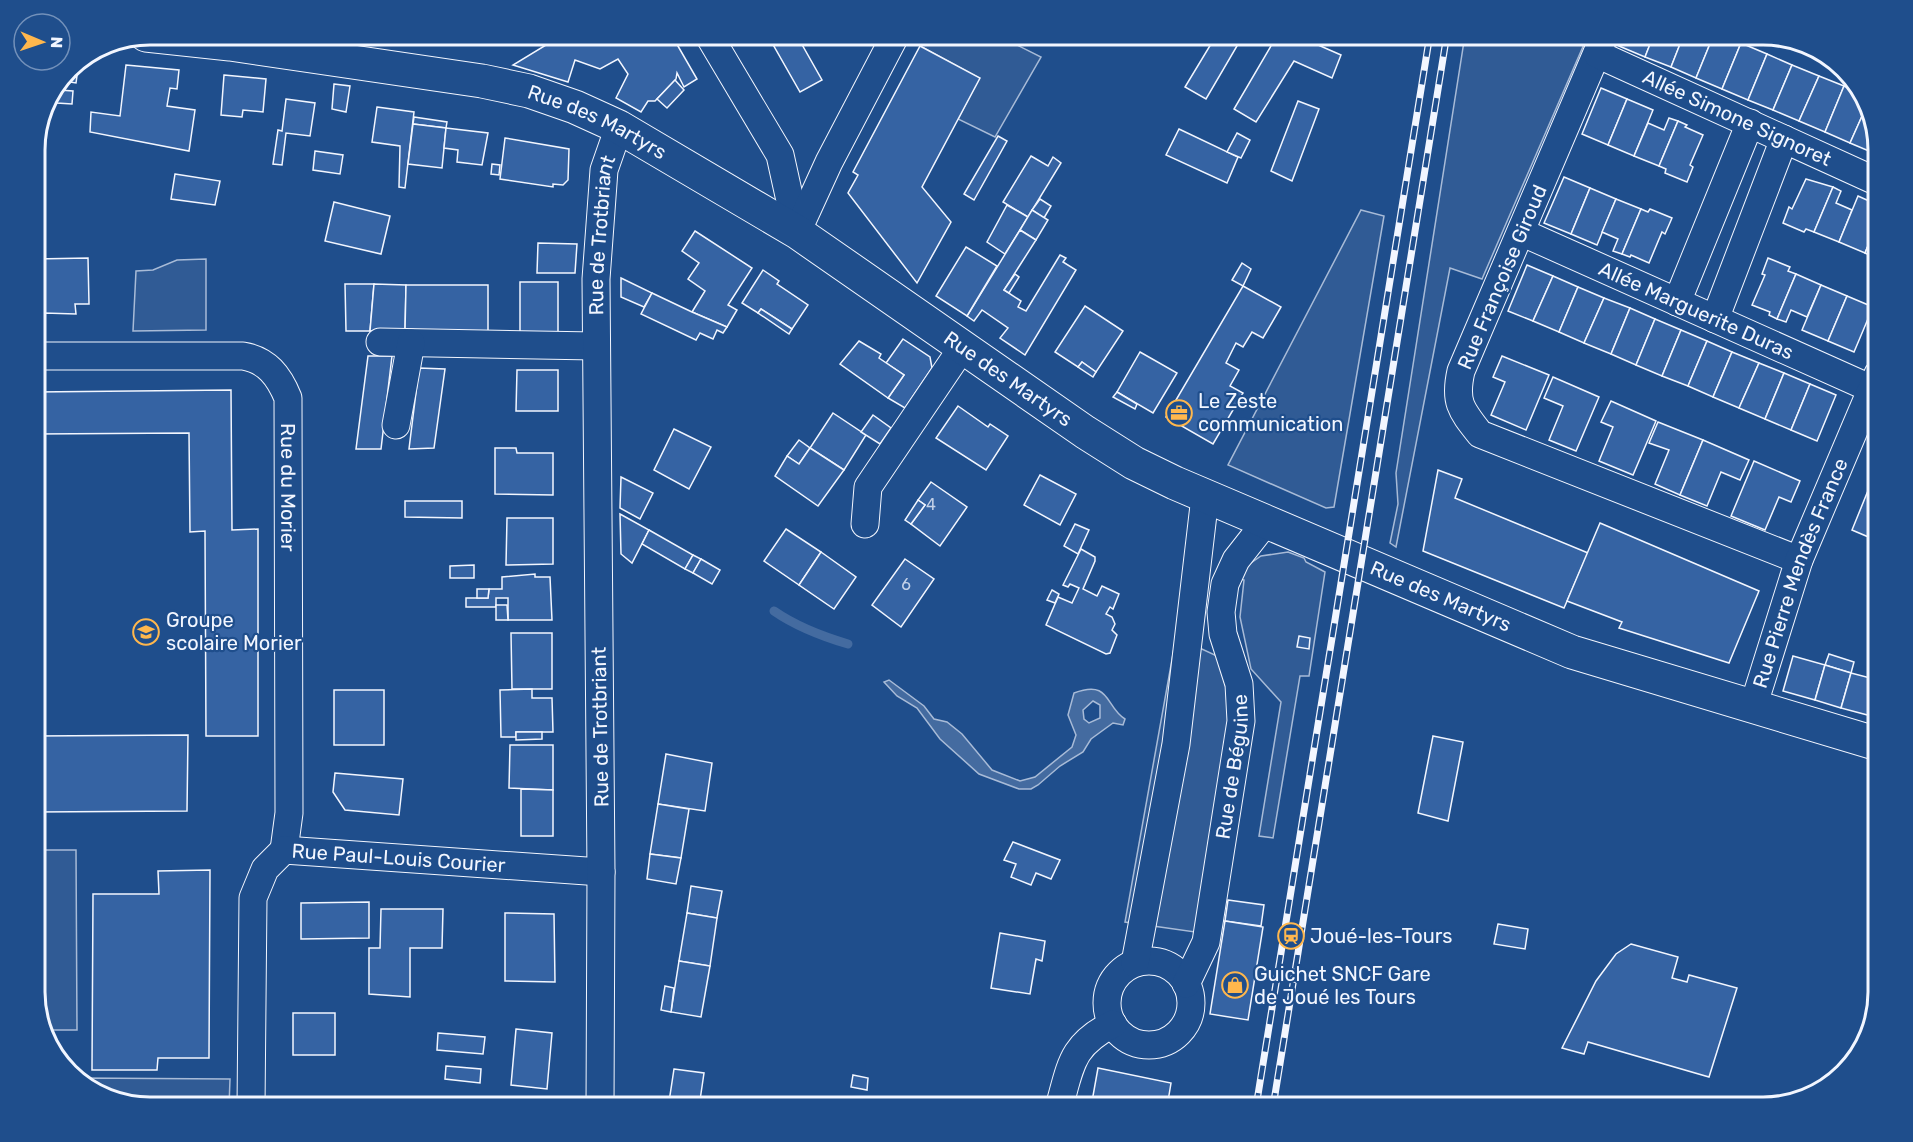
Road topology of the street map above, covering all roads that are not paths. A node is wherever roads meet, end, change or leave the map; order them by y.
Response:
1 (229, 45) edge
2 (715, 45) edge
3 (890, 45) edge
4 (1601, 45) edge
5 (1603, 45) edge
6 (1750, 123) junction
7 (619, 127) junction
8 (1784, 139) junction
9 (1868, 177) edge
10 (797, 231) junction
11 (1521, 232) junction
12 (1677, 302) junction
13 (1715, 319) junction
14 (380, 342) dead end
15 (411, 343) junction
16 (595, 346) junction
17 (962, 348) junction
18 (45, 356) edge
19 (1868, 379) edge
20 (1868, 398) edge
21 (396, 425) dead end
22 (1204, 497) junction
23 (1265, 523) junction
24 (865, 524) dead end
25 (1799, 560) junction
26 (1753, 707) junction
27 (1868, 741) edge
28 (284, 850) junction
29 (601, 872) junction
30 (1135, 963) junction
31 (1186, 984) junction
32 (1113, 1024) junction
33 (251, 1097) edge
34 (600, 1097) edge
35 (1062, 1097) edge

1 - 7 main road, Rue des Martyrs
2 - 10 street
3 - 10 street
4 - 11 street, Rue Françoise Giroud
5 - 6 street, Allée Simone Signoret
6 - 8 street, Allée Simone Signoret
6 - 12 street
7 - 10 main road, Rue des Martyrs
7 - 16 street, Rue de Trotbriant
8 - 9 street, Allée Simone Signoret
8 - 13 street
10 - 17 main road, Rue des Martyrs
11 - 12 street, Allée Marguerite Duras
11 - 25 street, Rue Françoise Giroud
12 - 13 street, Allée Marguerite Duras
13 - 19 street, Allée Marguerite Duras
14 - 15 street
15 - 16 street
15 - 21 street
16 - 29 street, Rue de Trotbriant
17 - 22 main road, Rue des Martyrs
17 - 24 street
18 - 28 street, Rue du Morier
20 - 25 street, Rue Pierre Mendès France
22 - 23 main road, Rue des Martyrs
22 - 30 street
23 - 26 main road, Rue des Martyrs
23 - 31 street, Rue de Béguine
25 - 26 street, Rue Pierre Mendès France
26 - 27 main road, Rue des Martyrs
28 - 29 street, Rue Paul-Louis Courier
28 - 33 street, Rue Paul-Louis Courier
29 - 34 street, Rue de Trotbriant
30 - 31 street
30 - 32 street
31 - 32 street
32 - 35 street

